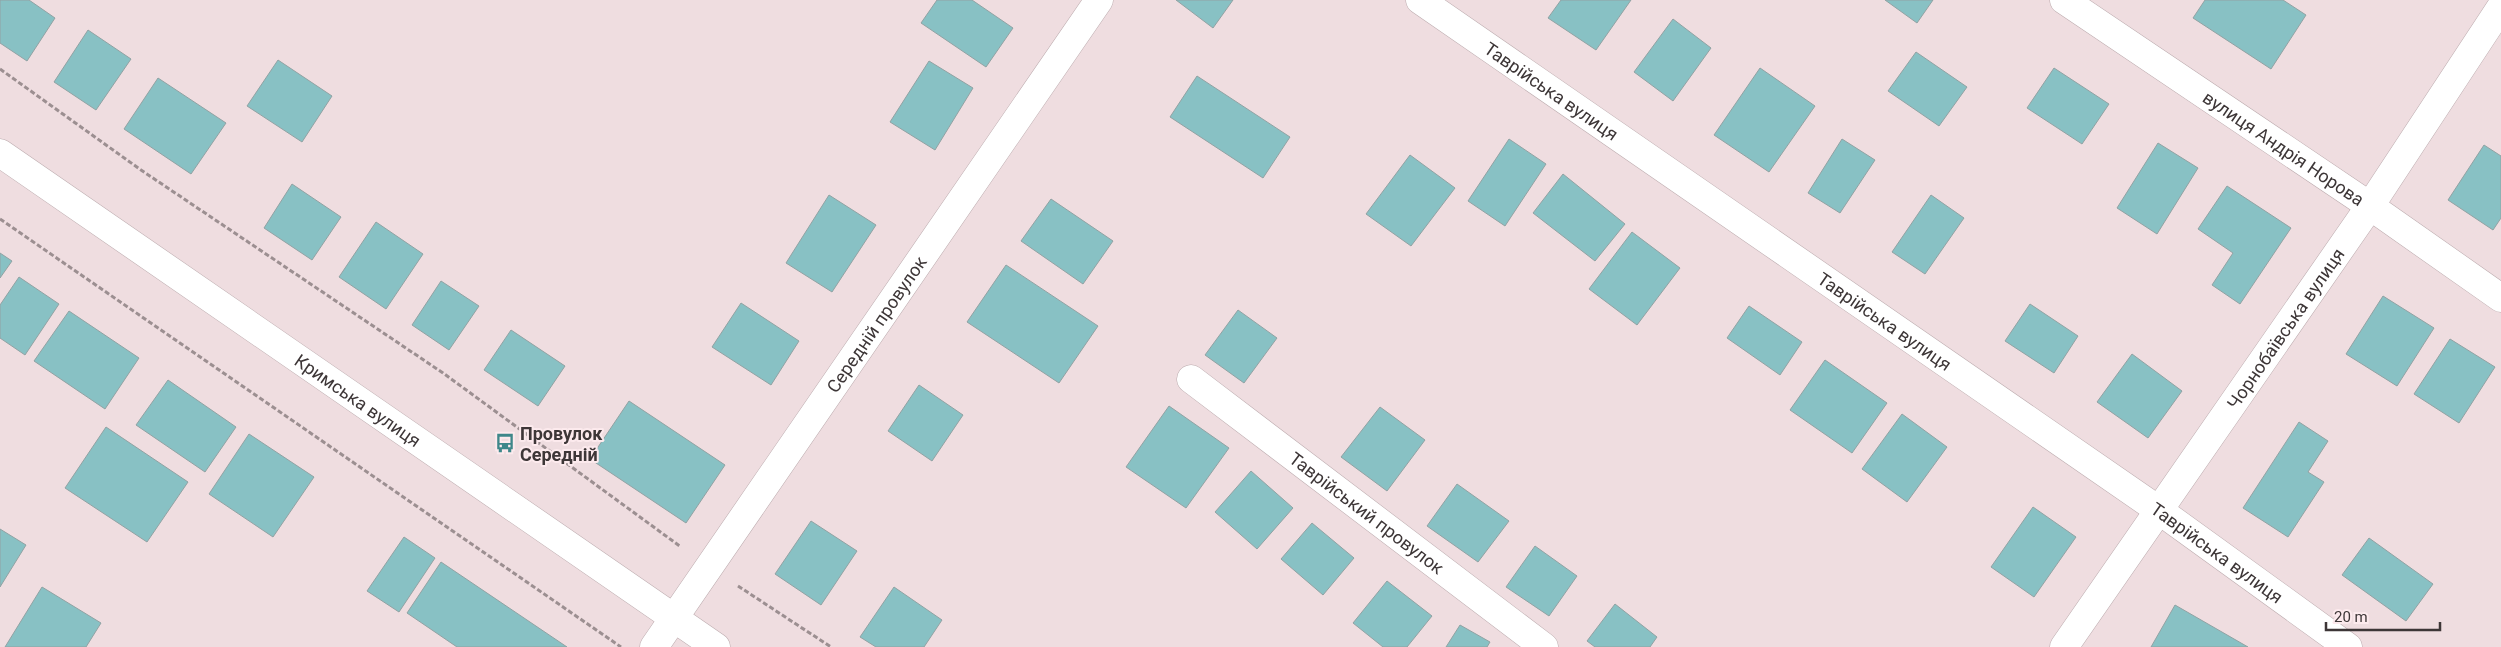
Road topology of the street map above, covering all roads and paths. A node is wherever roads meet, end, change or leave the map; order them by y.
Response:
1 (1099, 0) edge
2 (1420, 0) edge
3 (2064, 0) edge
4 (2501, 7) edge
5 (0, 69) edge
6 (0, 153) edge
7 (2370, 206) junction
8 (0, 220) edge
9 (2501, 298) edge
10 (1191, 379) dead end
11 (2160, 511) junction
12 (709, 567) junction
13 (674, 617) junction
14 (621, 647) edge
15 (654, 647) edge
16 (716, 647) edge
17 (831, 647) edge
18 (1544, 647) edge
19 (2064, 647) edge
20 (2348, 647) edge

1 - 12 street, Середній провулок
2 - 11 street, Таврійська вулиця
3 - 7 street, вулиця Андрія Норова
4 - 7 street, Чорнобаївська вулиця
5 - 12 path
6 - 13 street, Кримська вулиця
7 - 9 street, вулиця Андрія Норова
7 - 11 street, Чорнобаївська вулиця
8 - 14 path
10 - 18 street, Таврійський провулок
11 - 19 street, Чорнобаївська вулиця
11 - 20 street, Таврійська вулиця
12 - 13 street, Середній провулок
12 - 17 path
13 - 15 street, Середній провулок
13 - 16 street, Кримська вулиця

